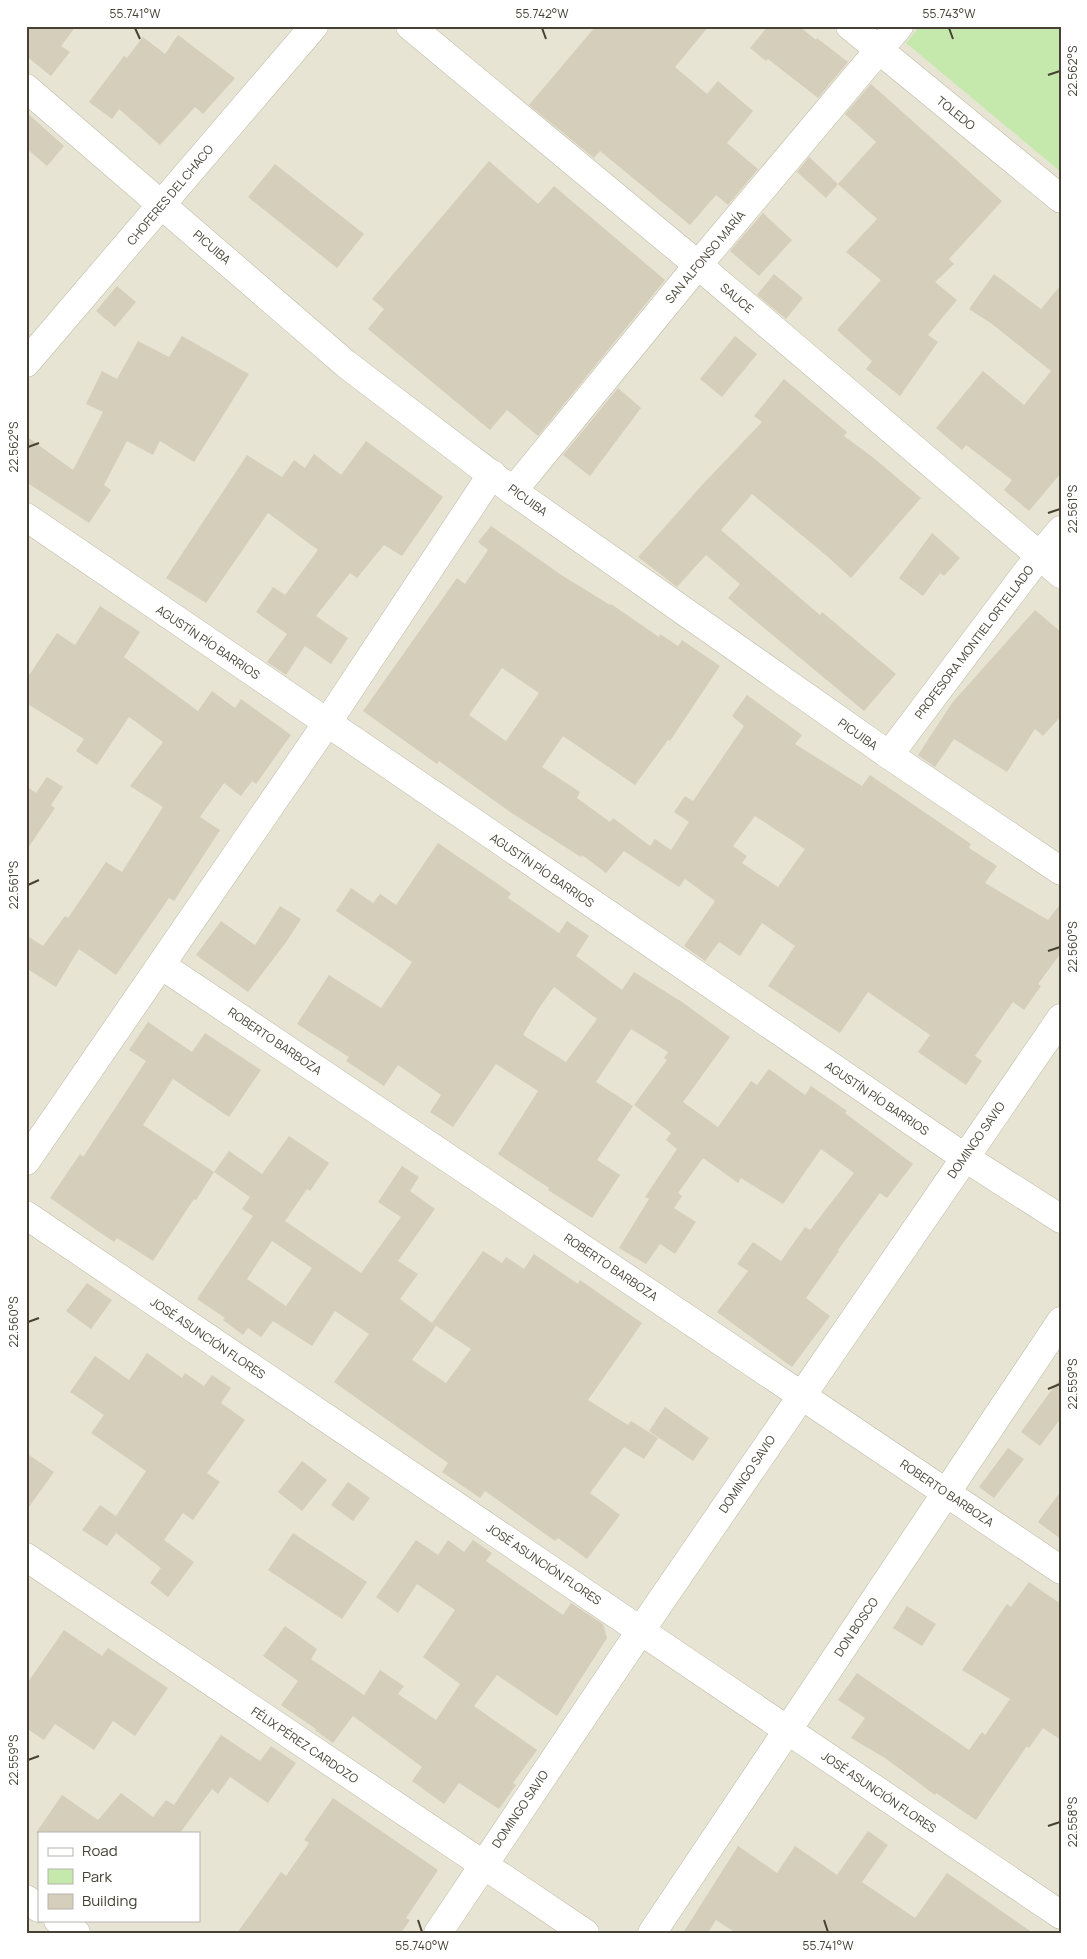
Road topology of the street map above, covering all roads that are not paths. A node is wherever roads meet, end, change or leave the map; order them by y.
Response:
1 (314, 26) edge
2 (410, 26) edge
3 (850, 26) edge
4 (899, 26) edge
5 (879, 50) junction
6 (26, 88) edge
7 (1061, 199) edge
8 (162, 204) junction
9 (698, 265) junction
10 (26, 363) edge
11 (492, 474) junction
12 (513, 491) junction
13 (26, 517) edge
14 (1061, 530) edge
15 (1039, 556) junction
16 (1061, 574) edge
17 (327, 723) junction
18 (889, 755) junction
19 (1061, 872) edge
20 (162, 965) junction
21 (1061, 1018) edge
22 (964, 1157) junction
23 (26, 1161) edge
24 (26, 1215) edge
25 (1061, 1219) edge
26 (1061, 1321) edge
27 (801, 1395) junction
28 (947, 1493) junction
29 (26, 1557) edge
30 (1061, 1570) edge
31 (641, 1630) junction
32 (787, 1729) junction
33 (482, 1866) junction
34 (26, 1899) edge
35 (38, 1907) edge
36 (1061, 1915) edge
37 (61, 1922) edge
38 (76, 1933) edge
39 (438, 1933) edge
40 (585, 1933) edge
41 (652, 1933) edge

1 - 8 street, CHOFERES DEL CHACO
2 - 9 street, SAUCE
3 - 5 street, TOLEDO
4 - 5 street, SAN ALFONSO MARÍA
5 - 7 street, TOLEDO
5 - 9 street, SAN ALFONSO MARÍA
6 - 8 street, PICUIBA
8 - 10 street, CHOFERES DEL CHACO
8 - 11 street, PICUIBA
9 - 12 street, SAN ALFONSO MARÍA
9 - 15 street, SAUCE
11 - 12 street, PICUIBA
11 - 17 street
12 - 18 street, PICUIBA
13 - 17 street, AGUSTÍN PÍO BARRIOS
14 - 15 street, PROFESORA MONTIEL ORTELLADO
15 - 16 street, SAUCE
15 - 18 street, PROFESORA MONTIEL ORTELLADO
17 - 20 street
17 - 22 street, AGUSTÍN PÍO BARRIOS
18 - 19 street, PICUIBA
20 - 23 street
20 - 27 street, ROBERTO BARBOZA
21 - 22 street, DOMINGO SAVIO
22 - 25 street, AGUSTÍN PÍO BARRIOS
22 - 27 street, DOMINGO SAVIO
24 - 31 street, JOSÉ ASUNCIÓN FLORES
26 - 28 street, DON BOSCO
27 - 28 street, ROBERTO BARBOZA
27 - 31 street, DOMINGO SAVIO
28 - 30 street, ROBERTO BARBOZA
28 - 32 street, DON BOSCO
29 - 33 street, FÉLIX PÉREZ CARDOZO
31 - 32 street, JOSÉ ASUNCIÓN FLORES
31 - 33 street, DOMINGO SAVIO
32 - 36 street, JOSÉ ASUNCIÓN FLORES
32 - 41 street, DON BOSCO
33 - 39 street, DOMINGO SAVIO
33 - 40 street, FÉLIX PÉREZ CARDOZO
34 - 35 street
37 - 38 street

